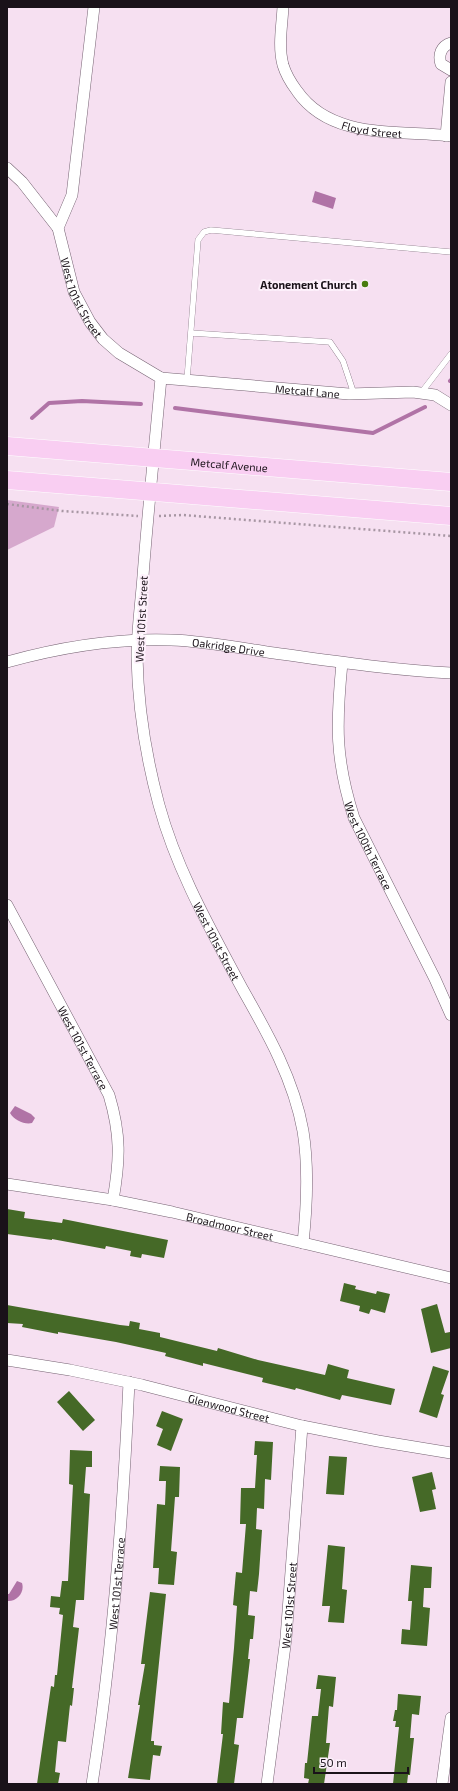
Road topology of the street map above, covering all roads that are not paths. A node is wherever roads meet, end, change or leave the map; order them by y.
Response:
1 (94, 7) edge
2 (284, 7) edge
3 (451, 44) edge
4 (451, 70) edge
5 (451, 82) edge
6 (448, 136) edge
7 (7, 168) edge
8 (58, 228) junction
9 (451, 252) edge
10 (191, 333) junction
11 (451, 354) edge
12 (161, 378) junction
13 (188, 380) junction
14 (421, 393) junction
15 (354, 394) junction
16 (451, 405) edge
17 (7, 446) edge
18 (154, 458) junction
19 (7, 480) edge
20 (451, 482) edge
21 (148, 492) junction
22 (451, 516) edge
23 (138, 640) junction
24 (7, 662) edge
25 (342, 663) junction
26 (451, 673) edge
27 (7, 905) edge
28 (451, 1015) edge
29 (7, 1184) edge
30 (113, 1200) junction
31 (304, 1244) junction
32 (451, 1278) edge
33 (7, 1360) edge
34 (129, 1382) junction
35 (302, 1426) junction
36 (451, 1453) edge
37 (451, 1718) edge
38 (92, 1784) edge
39 (267, 1784) edge
40 (442, 1784) edge

1 - 8 street
2 - 6 street, Floyd Street
3 - 4 street
5 - 6 street, Floyd Street
7 - 8 street
8 - 12 street, West 101st Street
9 - 10 lane
10 - 13 lane
10 - 15 lane
11 - 14 lane
12 - 13 street, Metcalf Lane
12 - 18 street, West 101st Street
13 - 15 street, Metcalf Lane
14 - 15 street, Metcalf Lane
14 - 16 street, Metcalf Lane
17 - 18 main road, Metcalf Avenue
18 - 20 main road, Metcalf Avenue
18 - 21 street, West 101st Street
19 - 21 main road
21 - 22 main road
21 - 23 street, West 101st Street
23 - 24 street, Oakridge Drive
23 - 25 street, Oakridge Drive
23 - 31 street, West 101st Street
25 - 26 street, Oakridge Drive
25 - 28 street, West 100th Terrace
27 - 30 street, West 101st Terrace
29 - 30 street, Broadmoor Street
30 - 31 street, Broadmoor Street
31 - 32 street, Broadmoor Street
33 - 34 street, Glenwood Street
34 - 35 street, Glenwood Street
34 - 38 street, West 101st Terrace
35 - 36 street, Glenwood Street
35 - 39 street, West 101st Street
37 - 40 street

